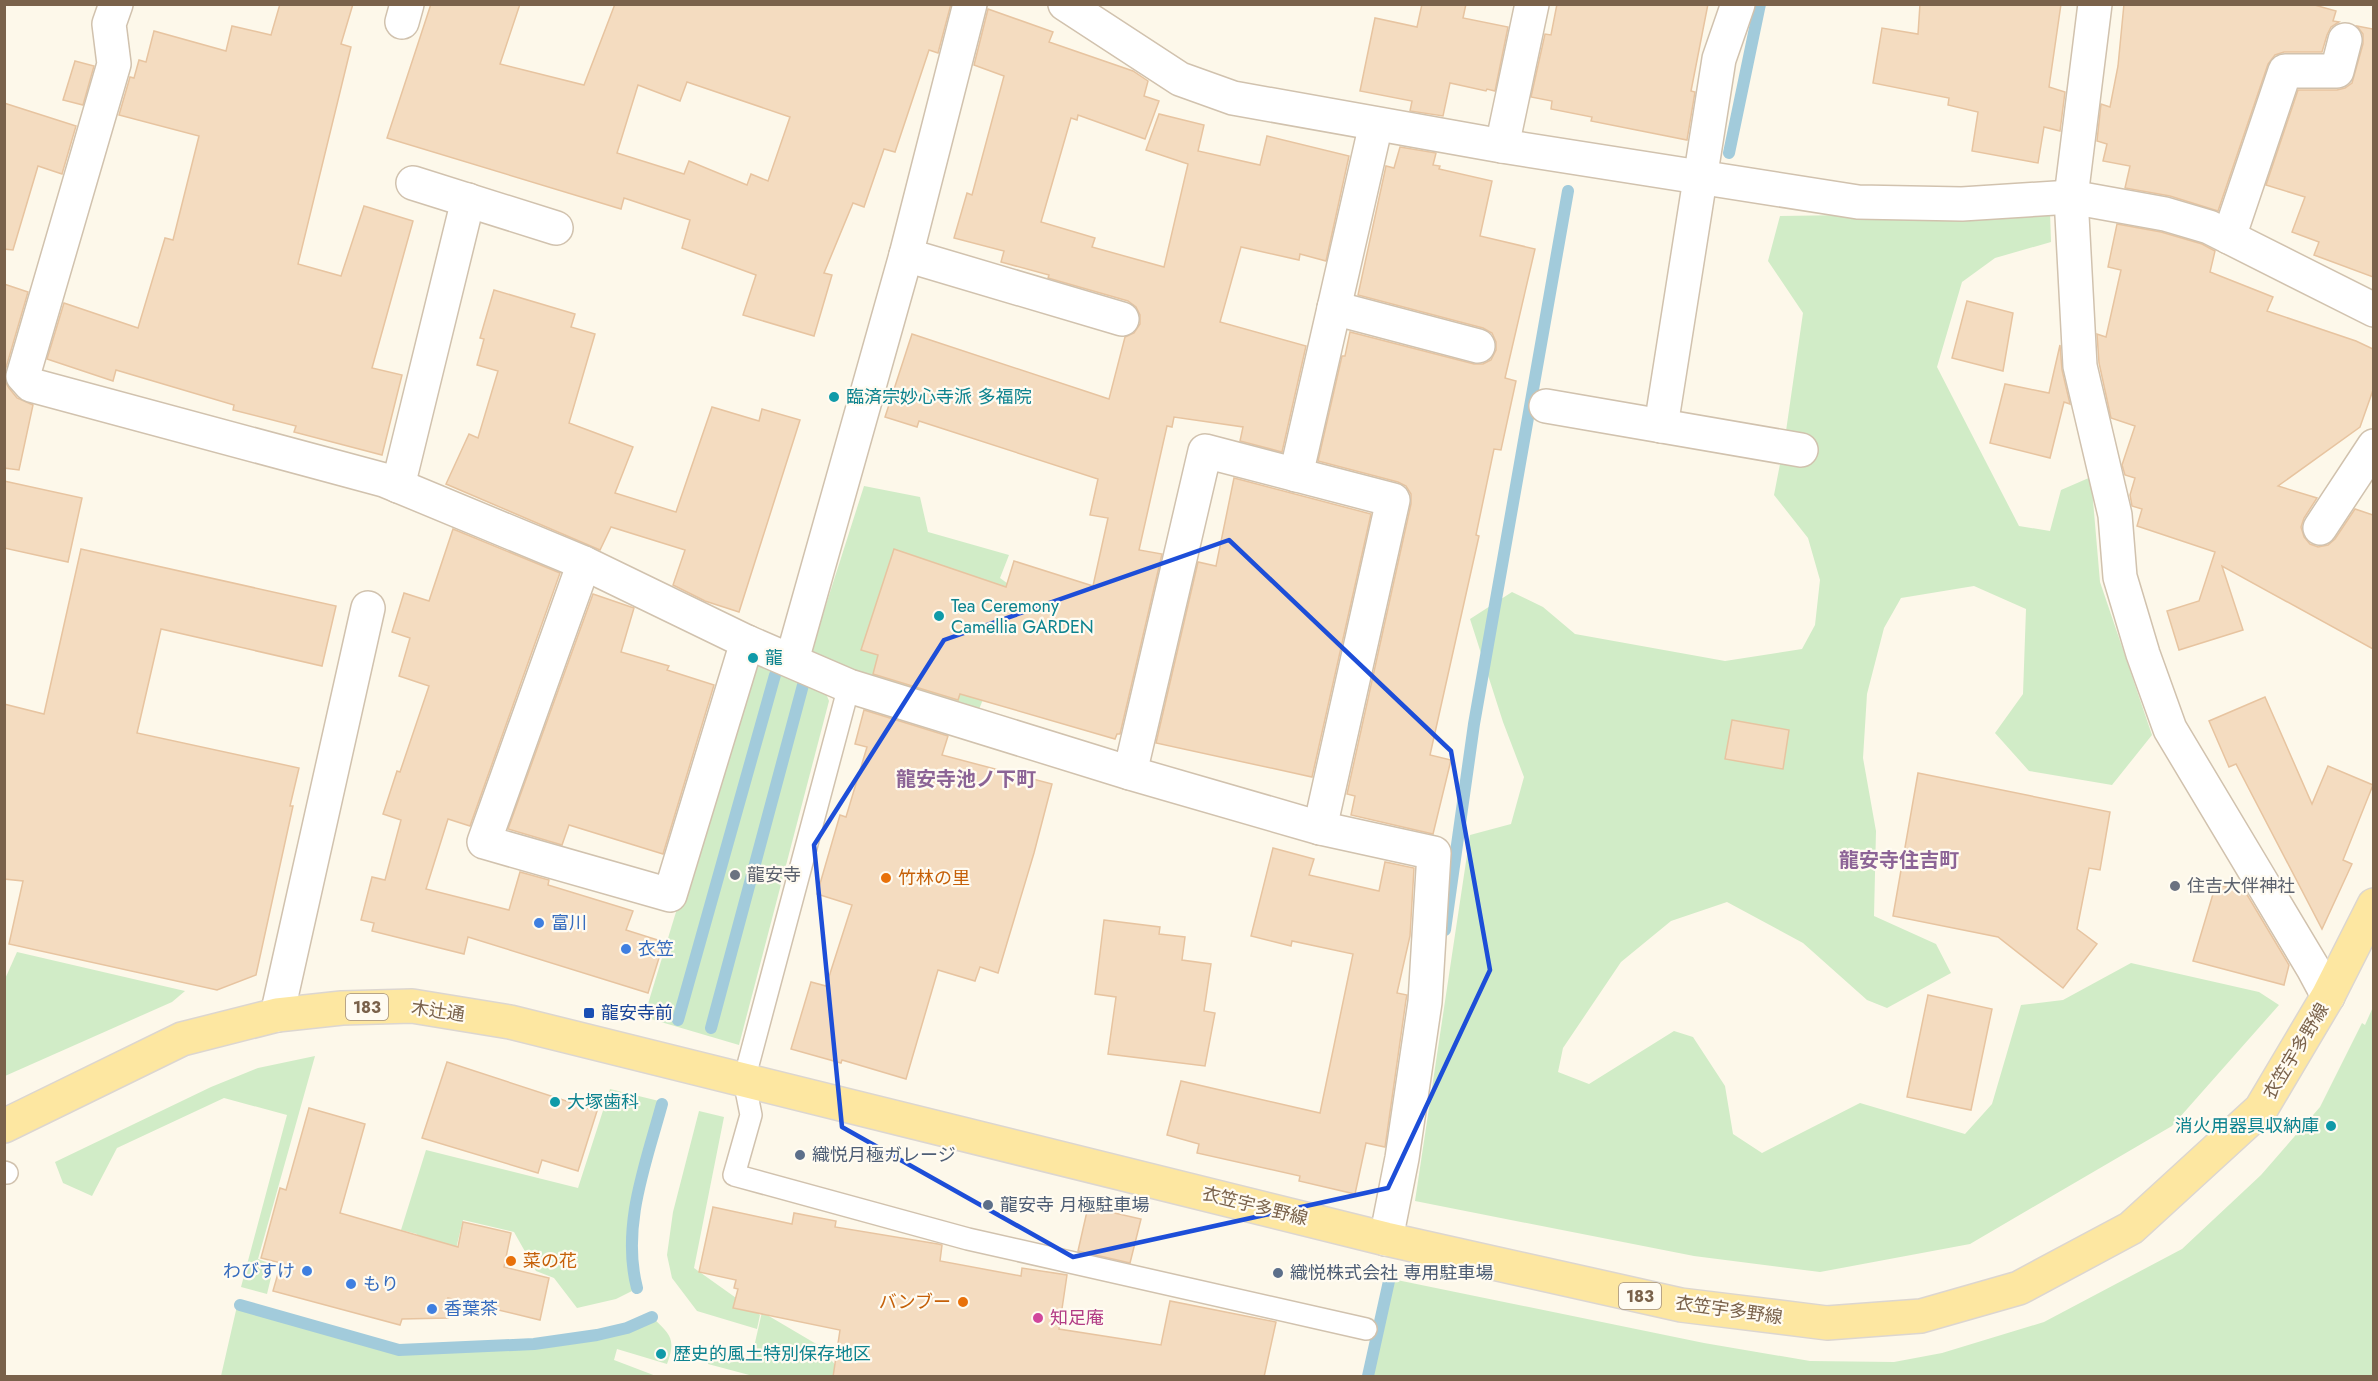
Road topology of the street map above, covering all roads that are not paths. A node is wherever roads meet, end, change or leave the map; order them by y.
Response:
1 (116, 4) edge
2 (970, 4) edge
3 (1065, 4) edge
4 (1532, 4) edge
5 (1738, 4) edge
6 (2095, 4) edge
7 (2345, 40) dead end
8 (1376, 123) junction
9 (1502, 146) junction
10 (1701, 178) junction
11 (413, 183) dead end
12 (2071, 196) junction
13 (468, 200) junction
14 (556, 228) dead end
15 (2229, 237) junction
16 (906, 255) junction
17 (1334, 308) junction
18 (2373, 310) edge
19 (1122, 319) dead end
20 (1478, 346) dead end
21 (1546, 406) dead end
22 (1661, 426) junction
23 (2373, 446) edge
24 (1801, 450) dead end
25 (1296, 475) junction
26 (398, 486) junction
27 (2320, 528) dead end
28 (584, 563) junction
29 (369, 608) dead end
30 (747, 642) junction
31 (792, 660) junction
32 (849, 686) junction
33 (1130, 773) junction
34 (1320, 828) junction
35 (2373, 905) edge
36 (2328, 996) junction
37 (277, 1016) junction
38 (744, 1080) junction
39 (4, 1126) edge
40 (1386, 1239) junction
41 (1366, 1329) dead end

1 - 26 street
2 - 16 street
3 - 8 street
4 - 9 street
5 - 10 street
6 - 12 street
7 - 15 street
8 - 9 street
8 - 17 street
9 - 10 street
10 - 12 street
10 - 22 street
11 - 13 street
12 - 15 street
12 - 36 street
13 - 14 street
13 - 26 street
15 - 18 street
16 - 19 street
16 - 31 street
17 - 20 street
17 - 25 street
21 - 22 street
22 - 24 street
23 - 27 street
25 - 33 street
25 - 34 street
26 - 28 street
28 - 30 street
28 - 30 street
29 - 37 street
30 - 31 street
31 - 32 street
32 - 33 street
32 - 38 lane
33 - 34 street
34 - 40 street
35 - 36 main road, 衣笠宇多野線 / 183
36 - 40 main road, 衣笠宇多野線 / 183
37 - 38 main road, 木辻通 / 183
37 - 39 main road, 木辻通 / 183
38 - 40 main road, 衣笠宇多野線 / 183
38 - 41 lane

